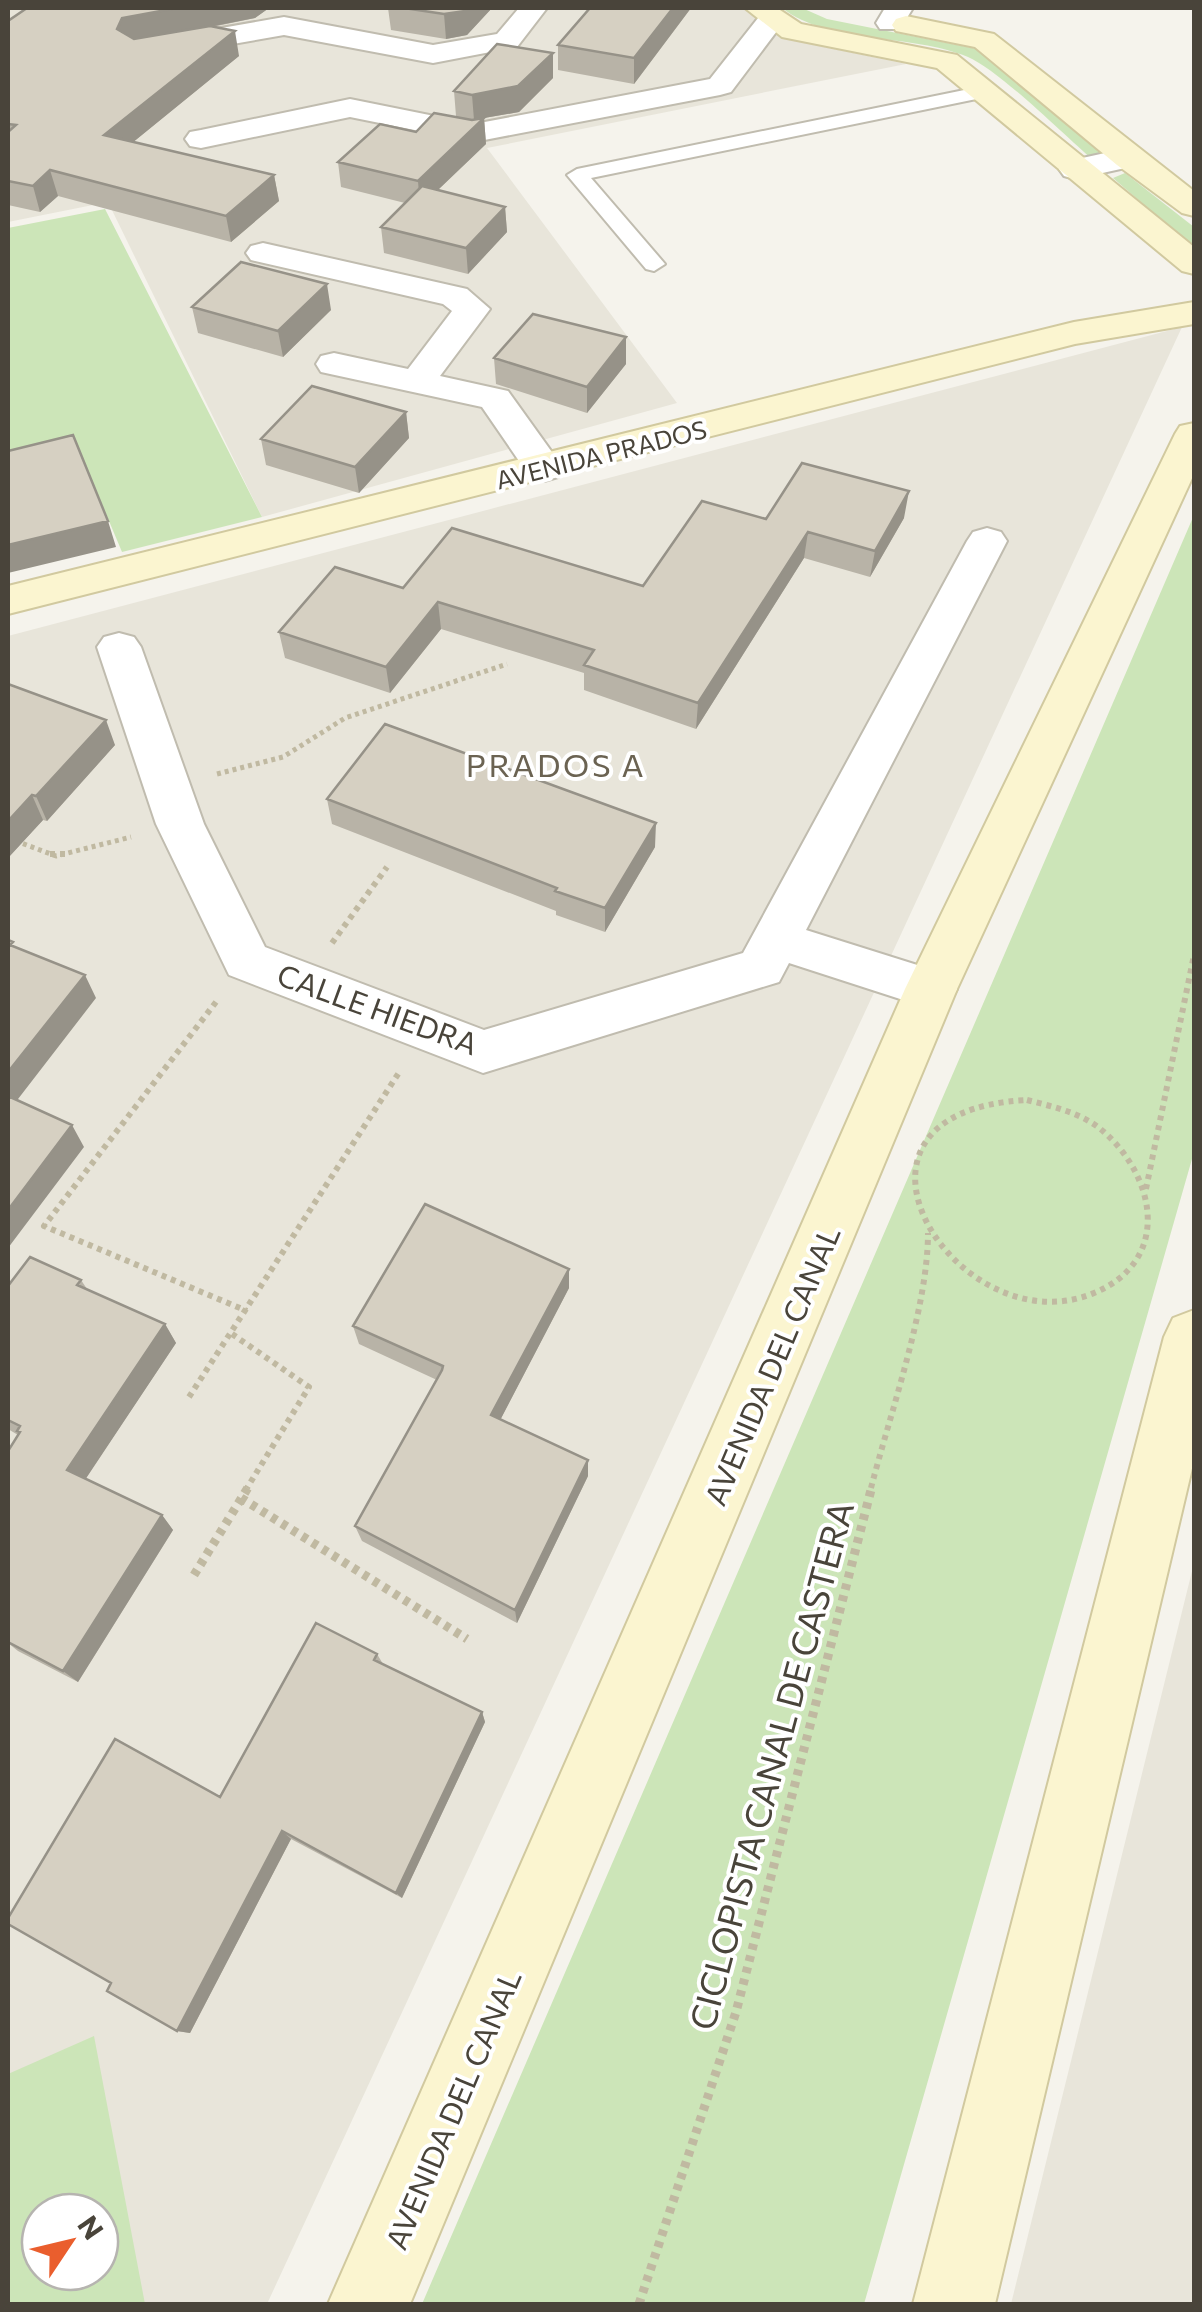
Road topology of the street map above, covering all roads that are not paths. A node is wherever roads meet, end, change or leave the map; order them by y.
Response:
1 (533, 8) edge
2 (820, 8) edge
3 (765, 13) edge
4 (894, 15) edge
5 (141, 52) edge
6 (984, 92) junction
7 (201, 139) dead end
8 (1128, 158) junction
9 (1074, 169) junction
10 (1194, 206) edge
11 (262, 254) dead end
12 (654, 264) dead end
13 (1194, 264) edge
14 (1194, 312) edge
15 (334, 364) dead end
16 (416, 382) junction
17 (1194, 434) edge
18 (544, 469) junction
19 (988, 541) dead end
20 (8, 600) edge
21 (119, 647) dead end
22 (776, 939) junction
23 (932, 989) junction
24 (1194, 1337) edge
25 (369, 2304) edge
26 (954, 2304) edge

1 - 5 street
2 - 4 main road
3 - 6 main road
3 - 7 street
4 - 8 main road
6 - 9 main road
6 - 12 lane
8 - 9 street
8 - 10 main road
9 - 13 main road
11 - 16 street
14 - 18 main road, AVENIDA PRADOS
15 - 16 street
16 - 18 street
17 - 23 main road, AVENIDA DEL CANAL
18 - 20 main road, AVENIDA PRADOS
19 - 22 street, CALLE HIEDRA
21 - 22 street, CALLE HIEDRA
22 - 23 street
23 - 25 main road, AVENIDA DEL CANAL
24 - 26 main road

